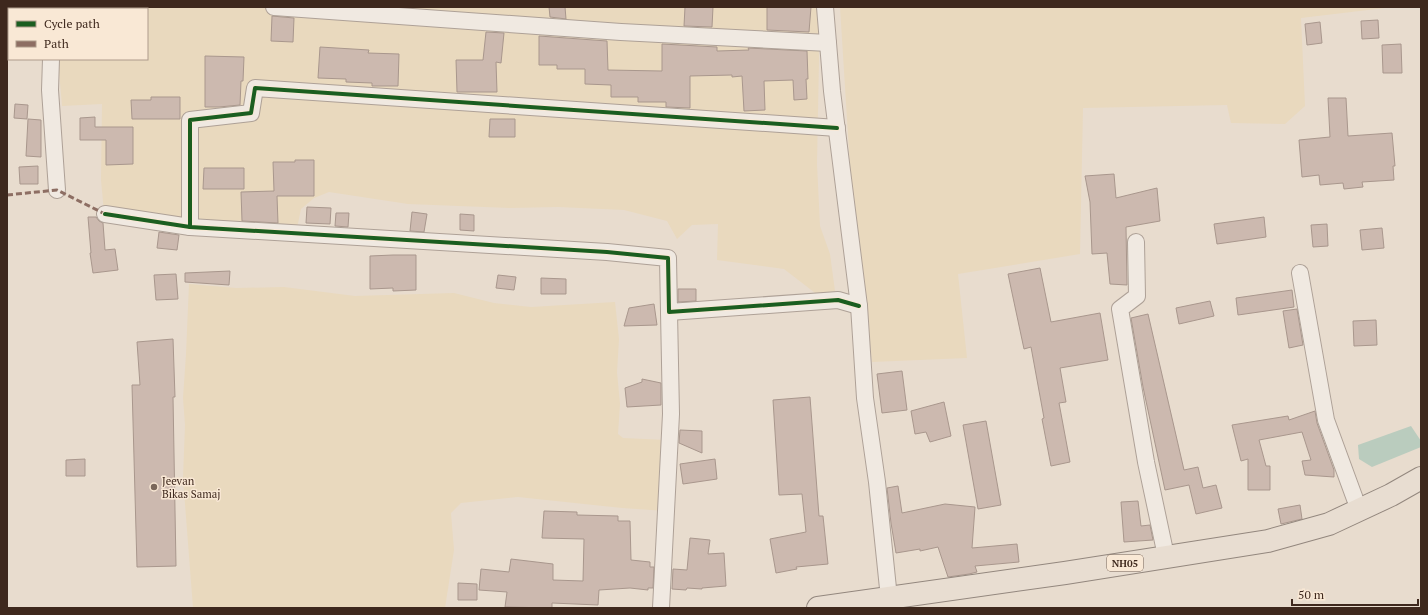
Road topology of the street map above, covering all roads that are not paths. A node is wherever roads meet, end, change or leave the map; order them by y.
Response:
1 (274, 7) edge
2 (825, 7) edge
3 (828, 43) junction
4 (51, 60) edge
5 (837, 128) junction
6 (57, 190) dead end
7 (105, 214) dead end
8 (190, 227) junction
9 (1136, 242) dead end
10 (1300, 273) dead end
11 (859, 306) junction
12 (669, 312) junction
13 (1421, 478) edge
14 (1359, 510) junction
15 (1166, 556) junction
16 (890, 598) junction
17 (869, 604) edge
18 (661, 608) edge
19 (818, 608) edge

1 - 3 street
2 - 3 street
3 - 5 street
4 - 6 street
5 - 8 street
5 - 11 street
7 - 8 street
8 - 12 street
9 - 15 street
10 - 14 street
11 - 12 street
11 - 16 street
12 - 18 street
13 - 14 main road, NH05
14 - 15 main road, NH05
15 - 16 main road, NH05
16 - 17 main road, NH05
17 - 19 main road, NH05

